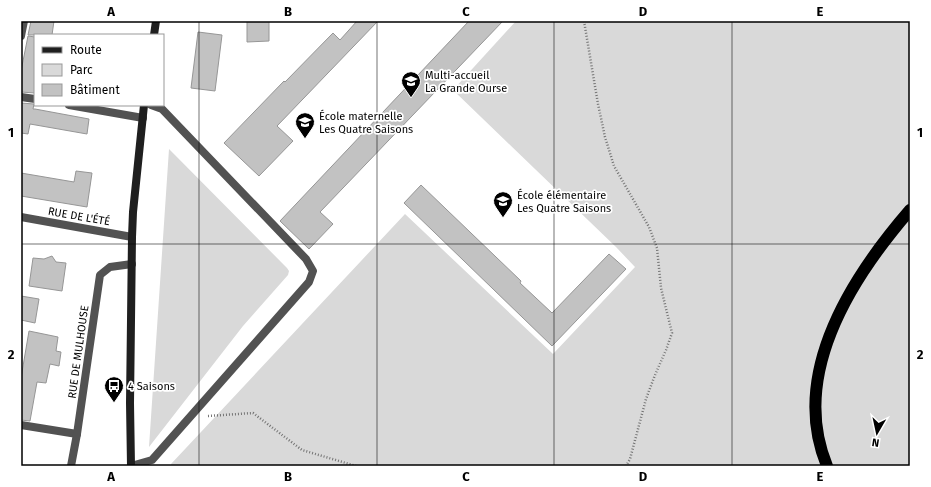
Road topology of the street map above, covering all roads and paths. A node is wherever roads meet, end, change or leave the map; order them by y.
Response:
1 (24, 21) edge
2 (156, 21) edge
3 (584, 21) edge
4 (154, 34) edge
5 (21, 36) edge
6 (21, 97) edge
7 (34, 99) edge
8 (75, 106) edge
9 (144, 106) edge
10 (154, 106) edge
11 (143, 118) junction
12 (910, 210) edge
13 (21, 217) edge
14 (132, 238) junction
15 (132, 264) junction
16 (190, 417) junction
17 (21, 425) edge
18 (77, 434) junction
19 (153, 463) edge
20 (71, 466) edge
21 (131, 466) edge
22 (356, 466) edge
23 (626, 466) edge
24 (828, 466) edge

1 - 5 street
2 - 4 main road
3 - 23 path
6 - 7 street
8 - 11 street
9 - 11 main road
10 - 16 street
11 - 14 main road
12 - 24 highway
13 - 14 street, RUE DE L'ÉTÉ
14 - 15 main road
15 - 18 street, RUE DE MULHOUSE
15 - 21 main road
16 - 19 street
16 - 22 path
17 - 18 street
18 - 20 street, RUE DE MULHOUSE
19 - 21 street

